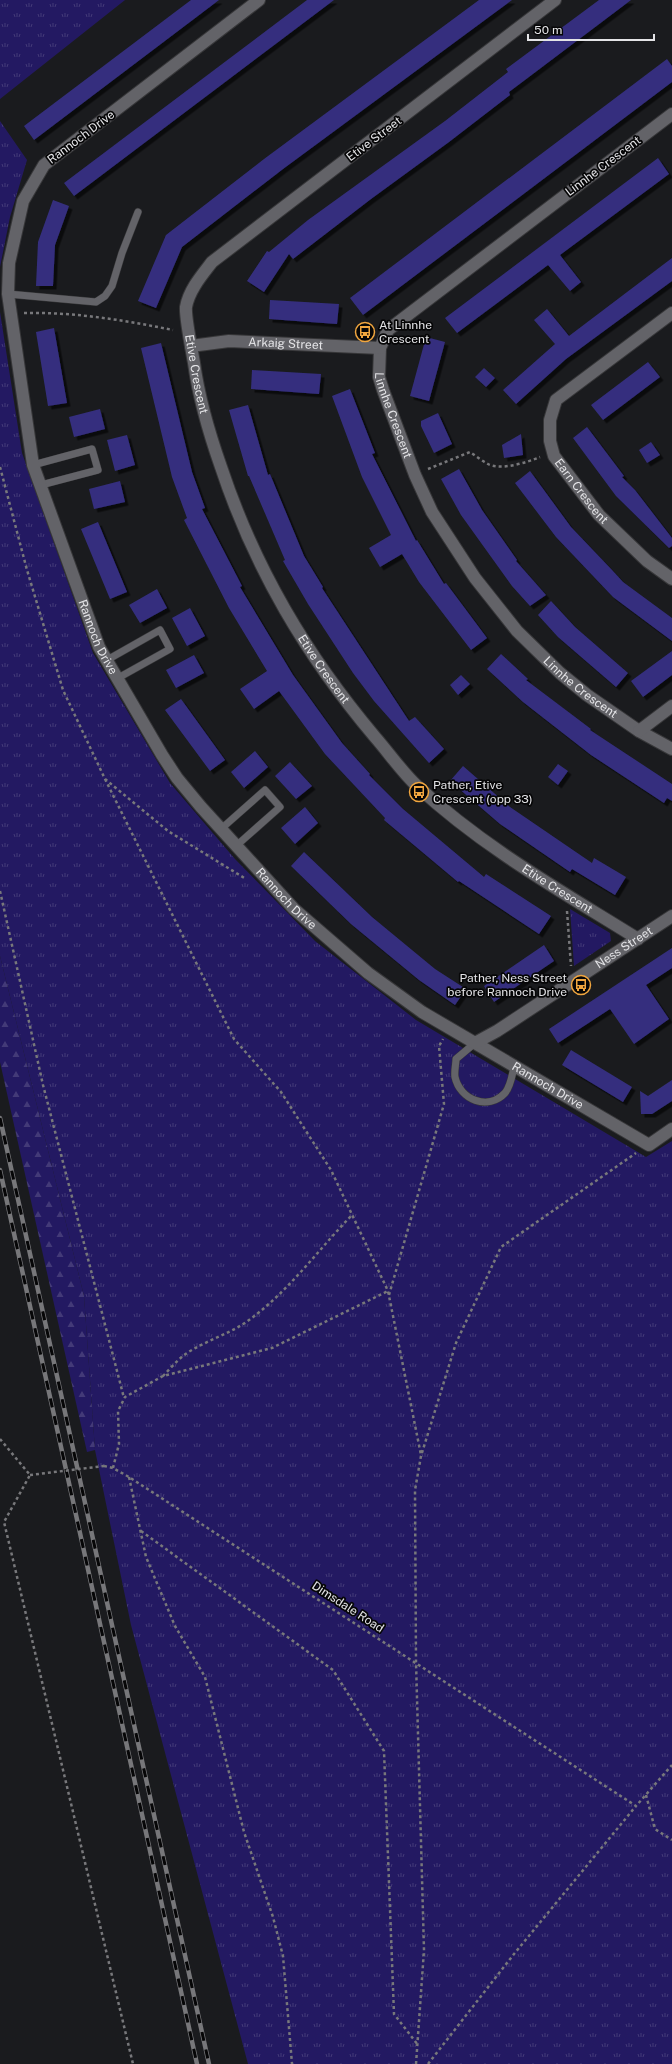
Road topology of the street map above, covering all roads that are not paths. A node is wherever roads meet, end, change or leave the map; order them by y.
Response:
1 (259, 0) edge
2 (555, 0) edge
3 (672, 114) edge
4 (138, 212) dead end
5 (197, 282) joint
6 (8, 294) junction
7 (672, 313) edge
8 (191, 346) junction
9 (380, 348) junction
10 (33, 465) junction
11 (41, 485) junction
12 (672, 579) edge
13 (107, 660) junction
14 (118, 678) junction
15 (672, 706) edge
16 (639, 731) junction
17 (672, 749) edge
18 (221, 829) junction
19 (236, 846) junction
20 (672, 916) edge
21 (638, 939) junction
22 (475, 1042) junction
23 (514, 1067) junction
24 (672, 1129) edge

1 - 6 street, Rannoch Drive
2 - 5 street, Etive Street
3 - 9 street, Linnhe Crescent
4 - 6 lane
5 - 8 street, Etive Crescent
6 - 10 street, Rannoch Drive
7 - 12 street, Earn Crescent
8 - 9 street, Arkaig Street
8 - 21 street, Etive Crescent
9 - 16 street, Linnhe Crescent
10 - 11 street, Rannoch Drive
10 - 11 lane
11 - 13 street, Rannoch Drive
13 - 14 street, Rannoch Drive
13 - 14 lane
14 - 18 street, Rannoch Drive
15 - 16 street
16 - 17 street, Linnhe Crescent
18 - 19 street, Rannoch Drive
18 - 19 lane
19 - 22 street, Rannoch Drive
20 - 21 street, Ness Street
21 - 22 street, Ness Street
22 - 23 street, Rannoch Drive
22 - 23 lane
23 - 24 street, Rannoch Drive

